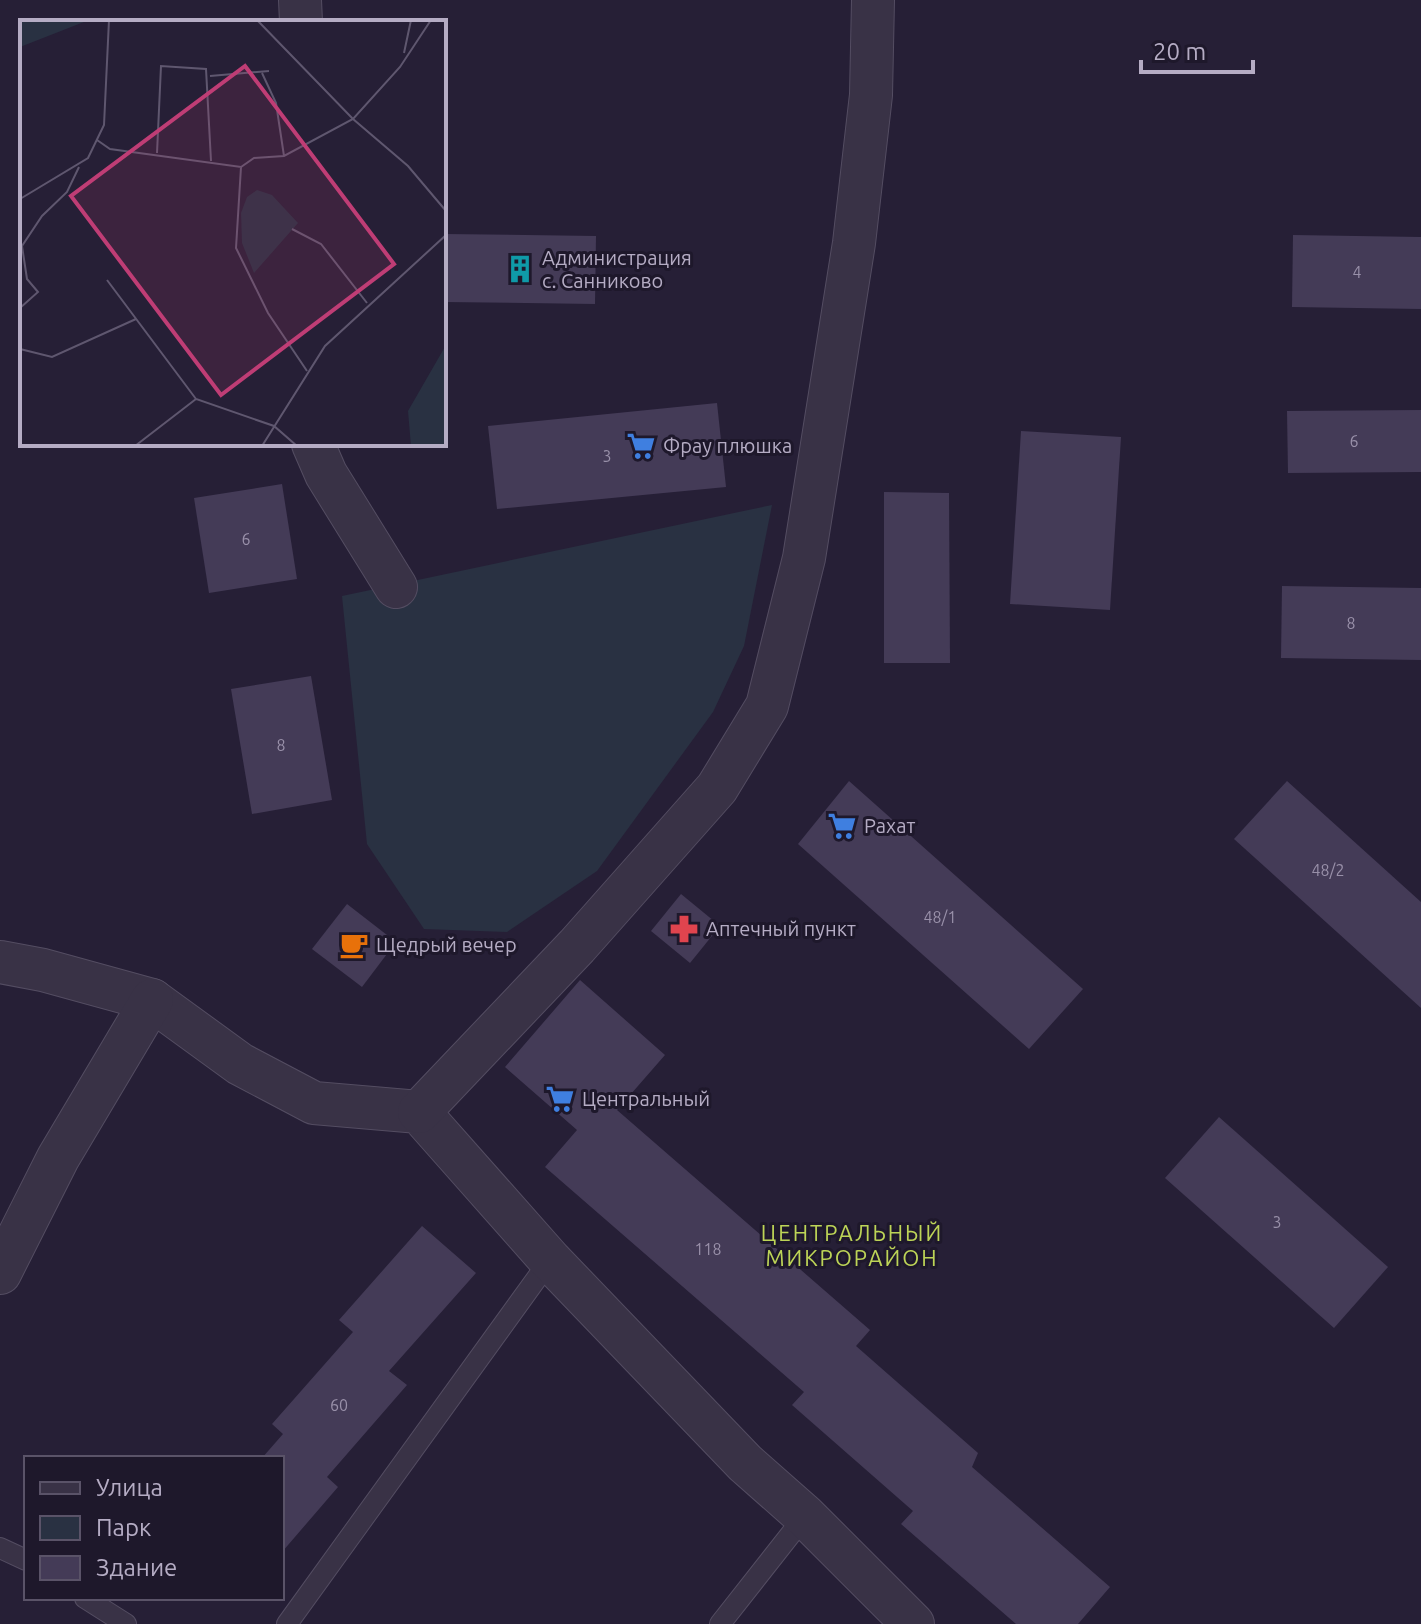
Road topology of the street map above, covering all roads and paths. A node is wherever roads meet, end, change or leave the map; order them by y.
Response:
1 (300, 0) edge
2 (873, 0) edge
3 (301, 20) edge
4 (314, 446) edge
5 (396, 587) dead end
6 (0, 962) edge
7 (152, 1000) junction
8 (419, 1112) junction
9 (550, 1260) junction
10 (0, 1273) edge
11 (805, 1516) junction
12 (0, 1548) edge
13 (24, 1559) edge
14 (88, 1600) edge
15 (126, 1624) edge
16 (287, 1624) edge
17 (720, 1624) edge
18 (913, 1624) edge

1 - 3 street
2 - 8 street
4 - 5 street
6 - 7 street
7 - 8 street
7 - 10 street
8 - 9 street
9 - 11 street
9 - 16 lane
11 - 17 lane
11 - 18 street
12 - 13 lane
14 - 15 lane

